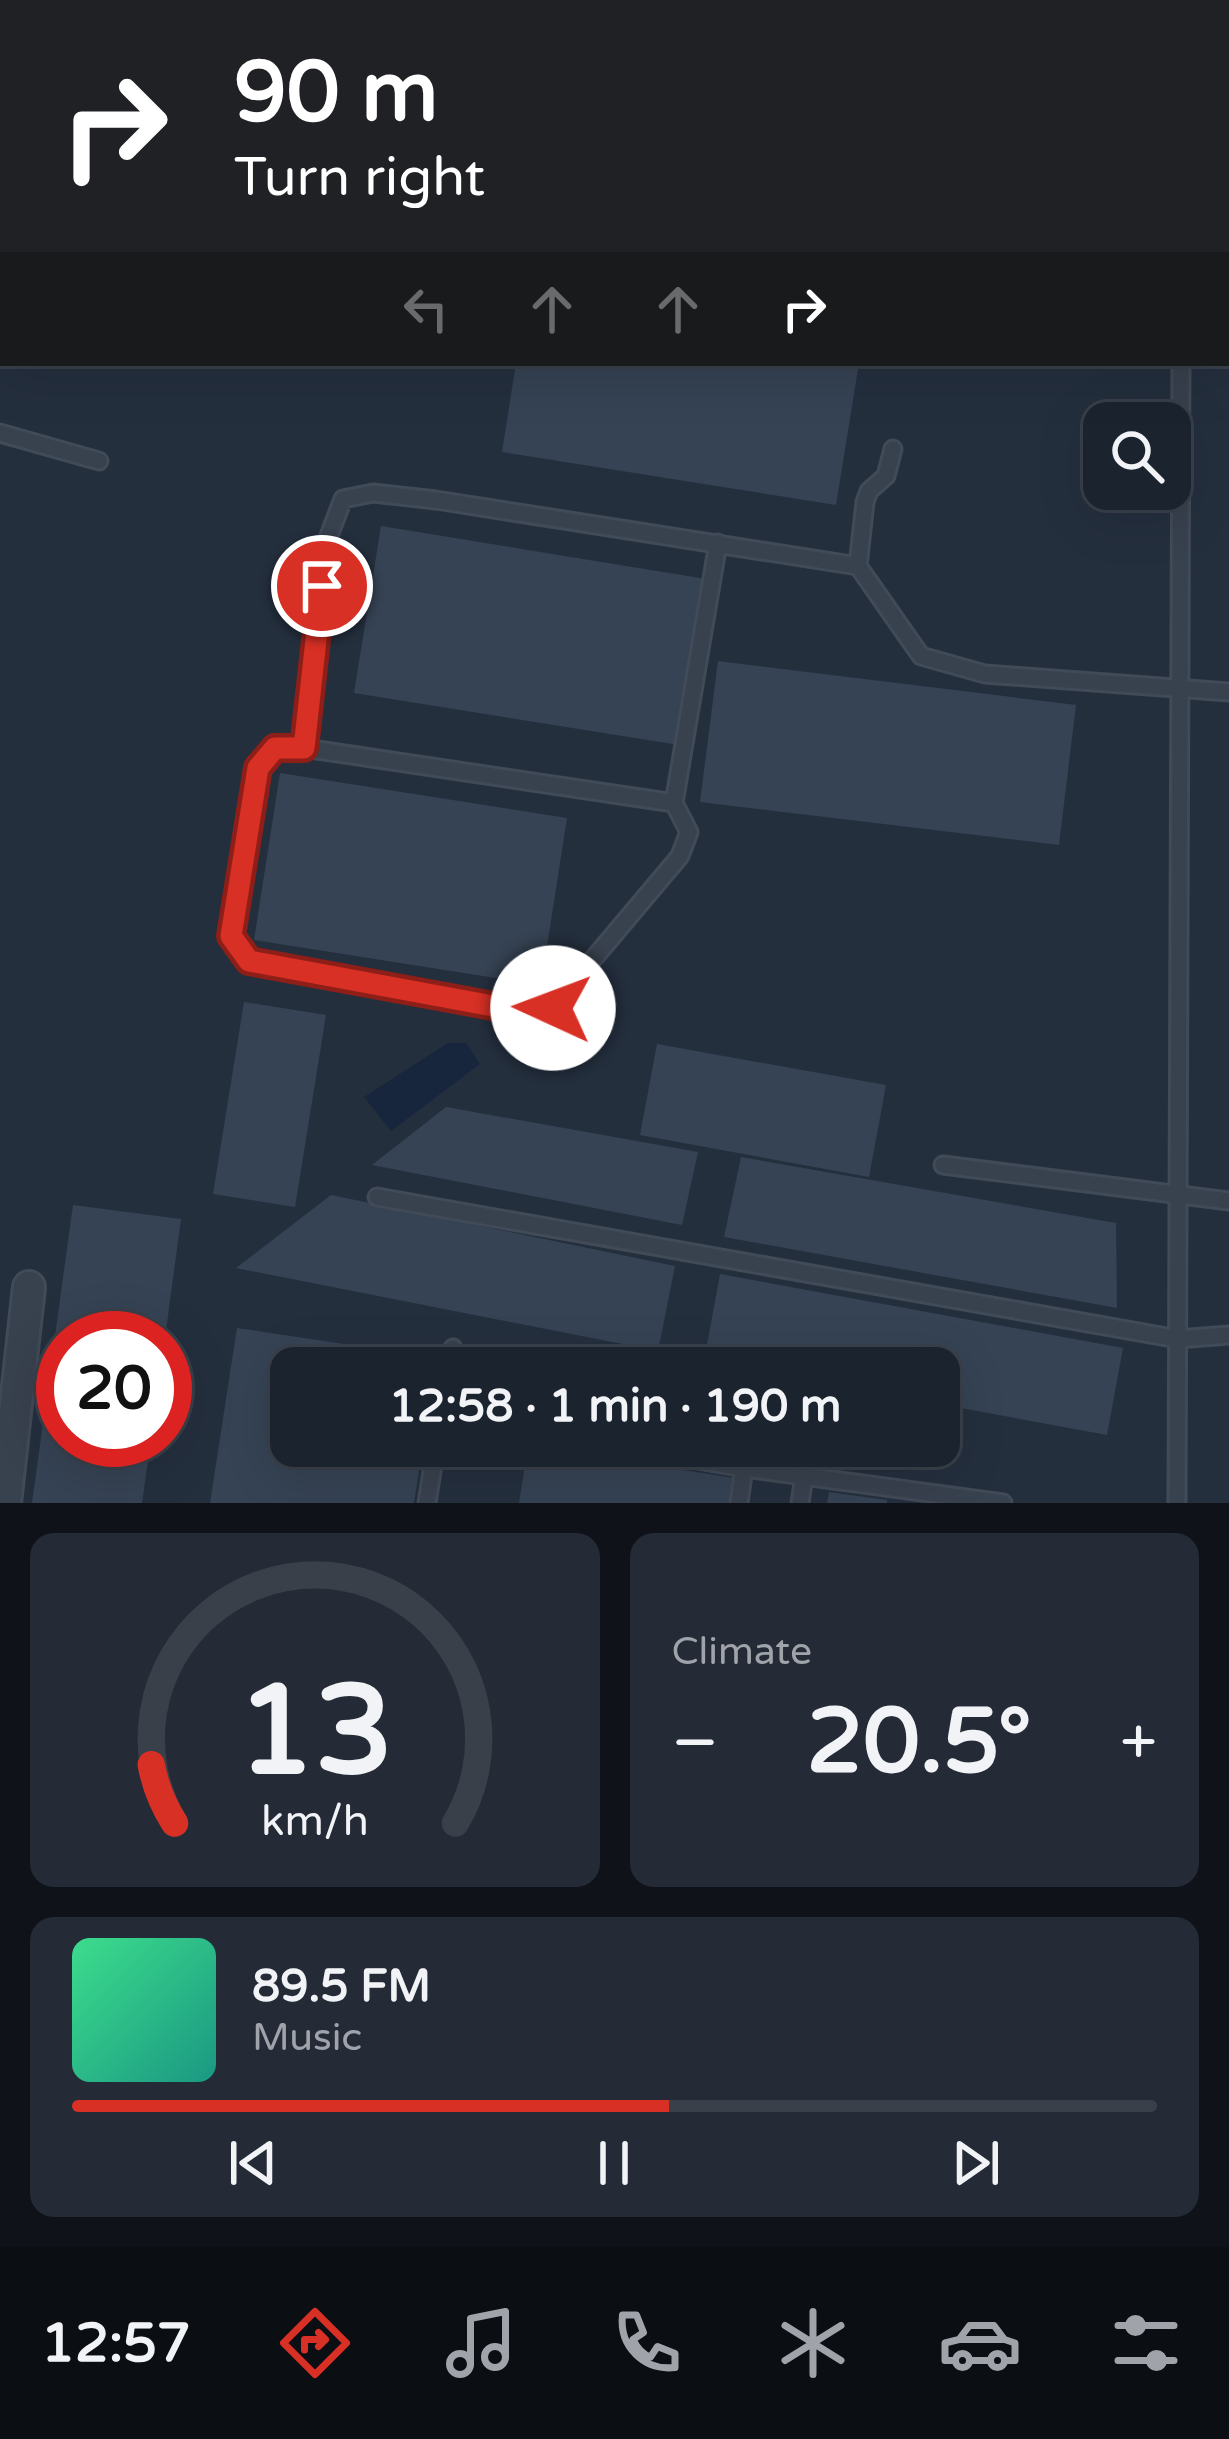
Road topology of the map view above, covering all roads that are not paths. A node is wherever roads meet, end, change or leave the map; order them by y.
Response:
1 (1181, 366) edge
2 (0, 434) edge
3 (893, 449) dead end
4 (99, 461) dead end
5 (718, 543) junction
6 (858, 566) junction
7 (1180, 689) junction
8 (1229, 692) edge
9 (304, 748) junction
10 (674, 803) junction
11 (943, 1165) dead end
12 (1178, 1196) junction
13 (376, 1197) dead end
14 (1229, 1201) edge
15 (29, 1287) dead end
16 (1229, 1335) edge
17 (1178, 1339) junction
18 (433, 1467) edge
19 (738, 1467) edge
20 (744, 1468) junction
21 (804, 1476) junction
22 (5, 1503) edge
23 (427, 1503) edge
24 (739, 1503) edge
25 (800, 1503) edge
26 (1003, 1503) edge
27 (1177, 1503) edge

1 - 7 lane
2 - 4 lane
3 - 6 lane
5 - 6 lane
5 - 9 lane
5 - 10 lane
6 - 7 lane
7 - 8 lane
7 - 12 lane
9 - 10 lane
9 - 10 lane
11 - 12 lane
12 - 14 lane
12 - 17 lane
13 - 17 lane
15 - 22 street
16 - 17 lane
17 - 27 lane
18 - 23 lane
19 - 20 lane
20 - 21 lane
20 - 24 lane
21 - 25 lane
21 - 26 lane

